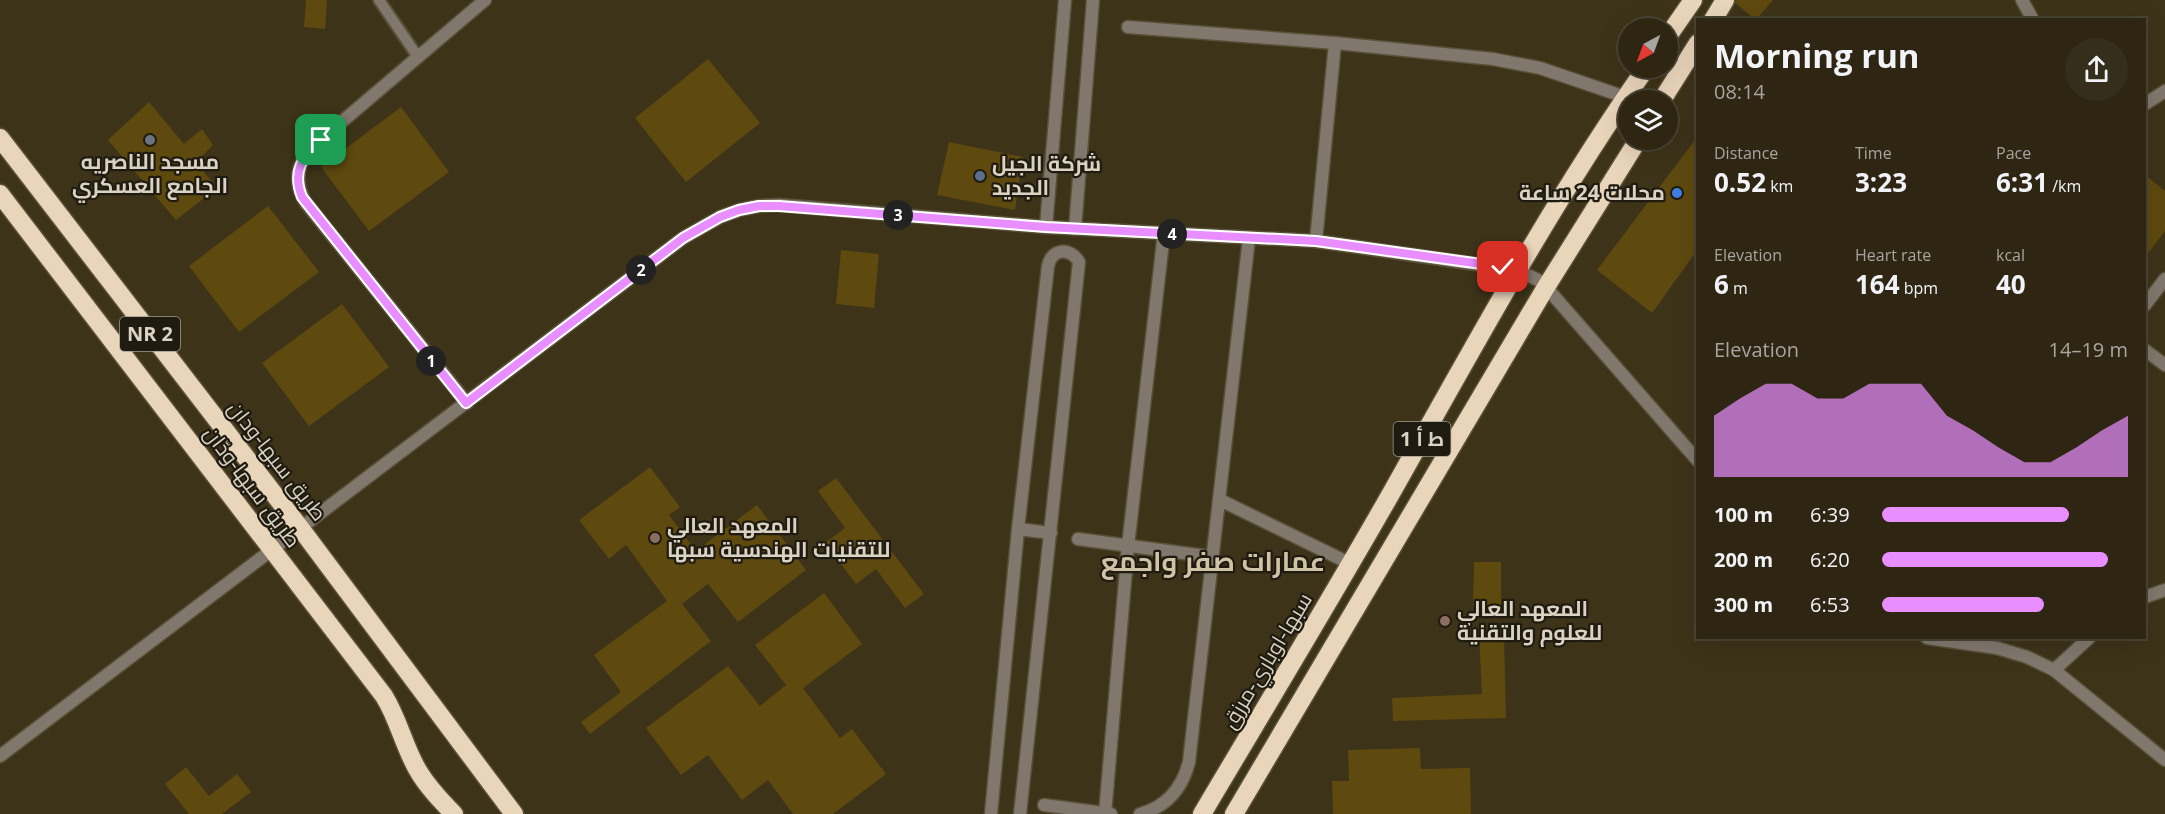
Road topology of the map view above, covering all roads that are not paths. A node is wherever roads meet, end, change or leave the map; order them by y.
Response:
1 (379, 0) edge
2 (485, 0) edge
3 (1065, 0) edge
4 (1092, 0) edge
5 (1693, 0) edge
6 (2022, 0) edge
7 (2032, 18) edge
8 (1678, 22) edge
9 (1128, 27) dead end
10 (1335, 43) junction
11 (1696, 46) edge
12 (418, 57) junction
13 (1668, 90) edge
14 (2165, 91) edge
15 (1618, 95) edge
16 (2146, 103) edge
17 (1618, 108) edge
18 (1632, 150) edge
19 (4, 151) edge
20 (0, 194) edge
21 (1046, 227) junction
22 (1075, 229) junction
23 (1164, 233) junction
24 (1249, 238) junction
25 (1316, 241) junction
26 (1517, 270) junction
27 (2165, 279) edge
28 (1546, 287) junction
29 (2146, 304) edge
30 (2146, 351) edge
31 (2165, 365) edge
32 (466, 403) junction
33 (1696, 459) edge
34 (1220, 500) junction
35 (301, 529) junction
36 (1018, 529) junction
37 (1051, 533) junction
38 (1078, 539) dead end
39 (1128, 546) junction
40 (272, 550) junction
41 (1213, 558) junction
42 (1351, 564) junction
43 (2165, 590) edge
44 (2146, 597) edge
45 (1934, 639) edge
46 (2088, 639) edge
47 (2054, 670) junction
48 (0, 756) edge
49 (2165, 760) edge
50 (1044, 805) dead end
51 (454, 814) edge
52 (514, 814) edge
53 (991, 814) edge
54 (1020, 814) edge
55 (1107, 814) edge
56 (1140, 814) edge
57 (1202, 814) edge
58 (1234, 814) edge

1 - 12 lane
2 - 12 street
3 - 21 street
4 - 22 street
5 - 8 highway
6 - 7 street
9 - 10 street
10 - 15 street
10 - 25 street
11 - 13 highway
12 - 32 street
14 - 16 street
17 - 26 highway, سبها-اوباري-مرزق / ط أ 1
18 - 28 highway, ط أ 1
19 - 35 highway, طريق سبها-ودان / NR 2
20 - 40 highway, طريق سبها-ودّان / NR 2
21 - 22 street
21 - 32 street
22 - 23 street
23 - 24 street
23 - 39 street
24 - 25 street
24 - 34 street
25 - 26 street
26 - 28 street
26 - 42 highway, سبها-اوباري-مرزق / ط أ 1
27 - 29 street
28 - 33 street
28 - 58 highway, ط أ 1
30 - 31 street
32 - 35 street
34 - 41 street
34 - 42 street
35 - 40 street
35 - 52 highway, طريق سبها-ودان / NR 2
36 - 37 street
36 - 37 street
36 - 53 street
37 - 54 street
38 - 39 street
39 - 41 street
39 - 55 street
40 - 48 street
40 - 51 highway, طريق سبها-ودّان / NR 2
41 - 56 street
42 - 57 highway, سبها-اوباري-مرزق / ط أ 1
43 - 44 street
45 - 47 street
46 - 47 street
47 - 49 street
50 - 55 street

